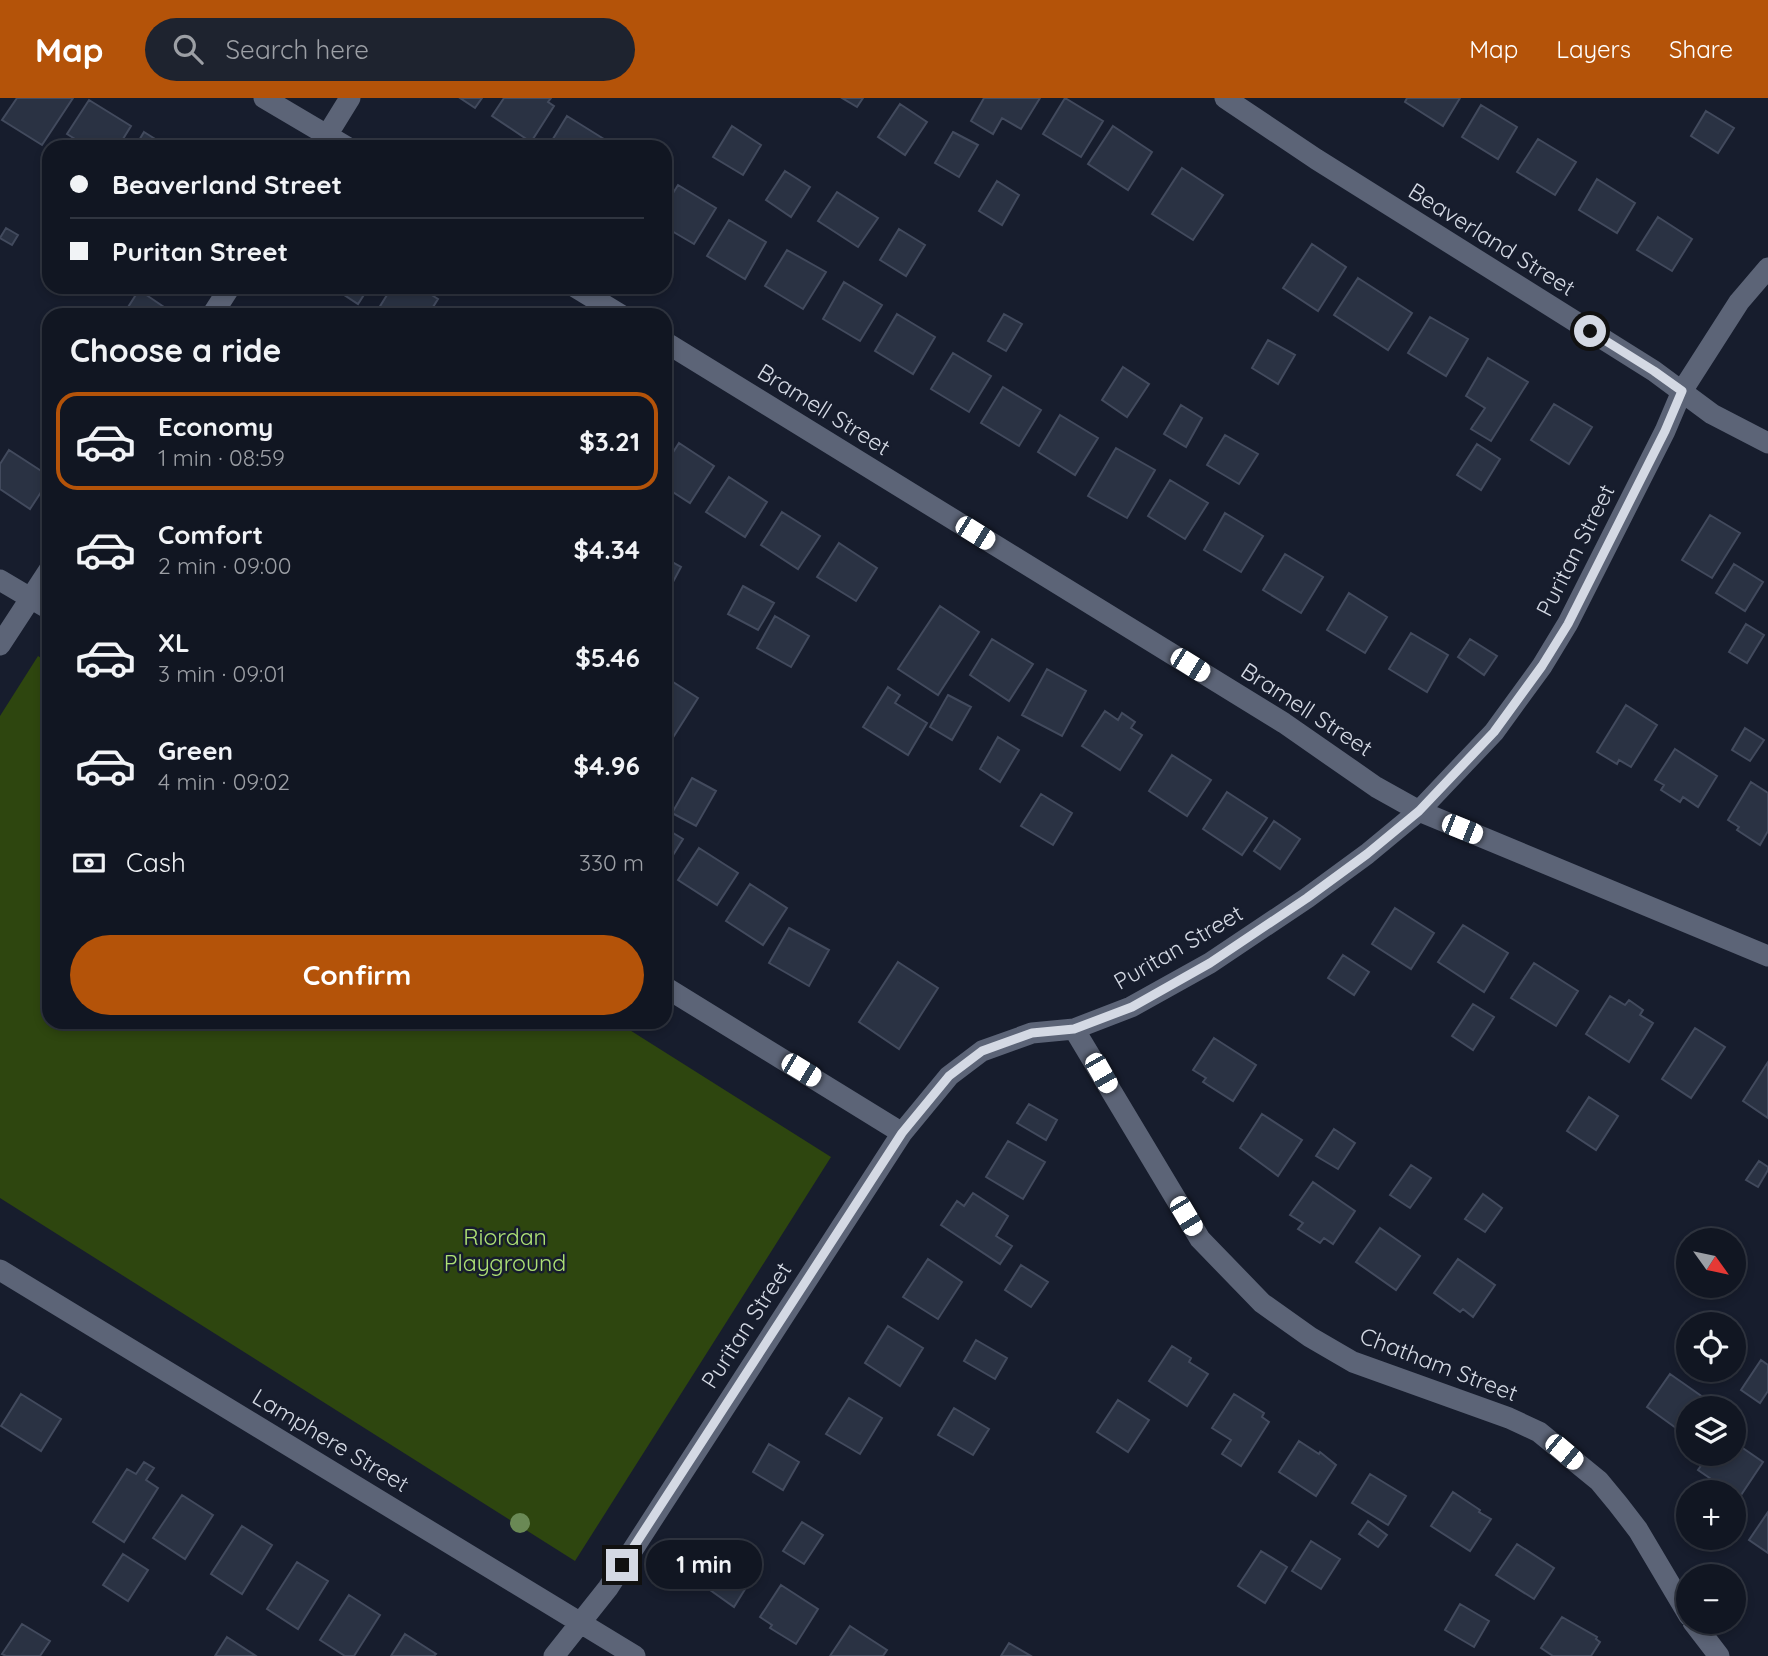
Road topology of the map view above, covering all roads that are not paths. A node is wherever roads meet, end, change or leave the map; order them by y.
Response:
1 (264, 98) edge
2 (349, 98) edge
3 (1225, 98) edge
4 (322, 140) edge
5 (324, 140) edge
6 (1768, 268) edge
7 (586, 294) edge
8 (610, 308) edge
9 (672, 346) edge
10 (1682, 391) junction
11 (1768, 443) edge
12 (0, 580) edge
13 (40, 604) edge
14 (0, 645) edge
15 (1419, 811) junction
16 (1768, 956) edge
17 (672, 991) edge
18 (1074, 1029) junction
19 (902, 1133) junction
20 (0, 1270) edge
21 (1676, 1594) edge
22 (581, 1623) junction
23 (1703, 1634) edge
24 (554, 1656) edge
25 (635, 1656) edge
26 (1720, 1656) edge

1 - 4 street
2 - 5 street
3 - 10 street, Beaverland Street
6 - 10 street, Puritan Street
7 - 8 street
9 - 15 street, Bramell Street
10 - 11 street, Beaverland Street
10 - 15 street, Puritan Street
12 - 13 street
13 - 14 street
15 - 16 street, Bramell Street
15 - 18 street, Puritan Street
17 - 19 street
18 - 19 street, Puritan Street
18 - 21 street, Chatham Street
19 - 22 street, Puritan Street
20 - 22 street, Lamphere Street
22 - 24 street, Puritan Street
22 - 25 street, Lamphere Street
23 - 26 street

